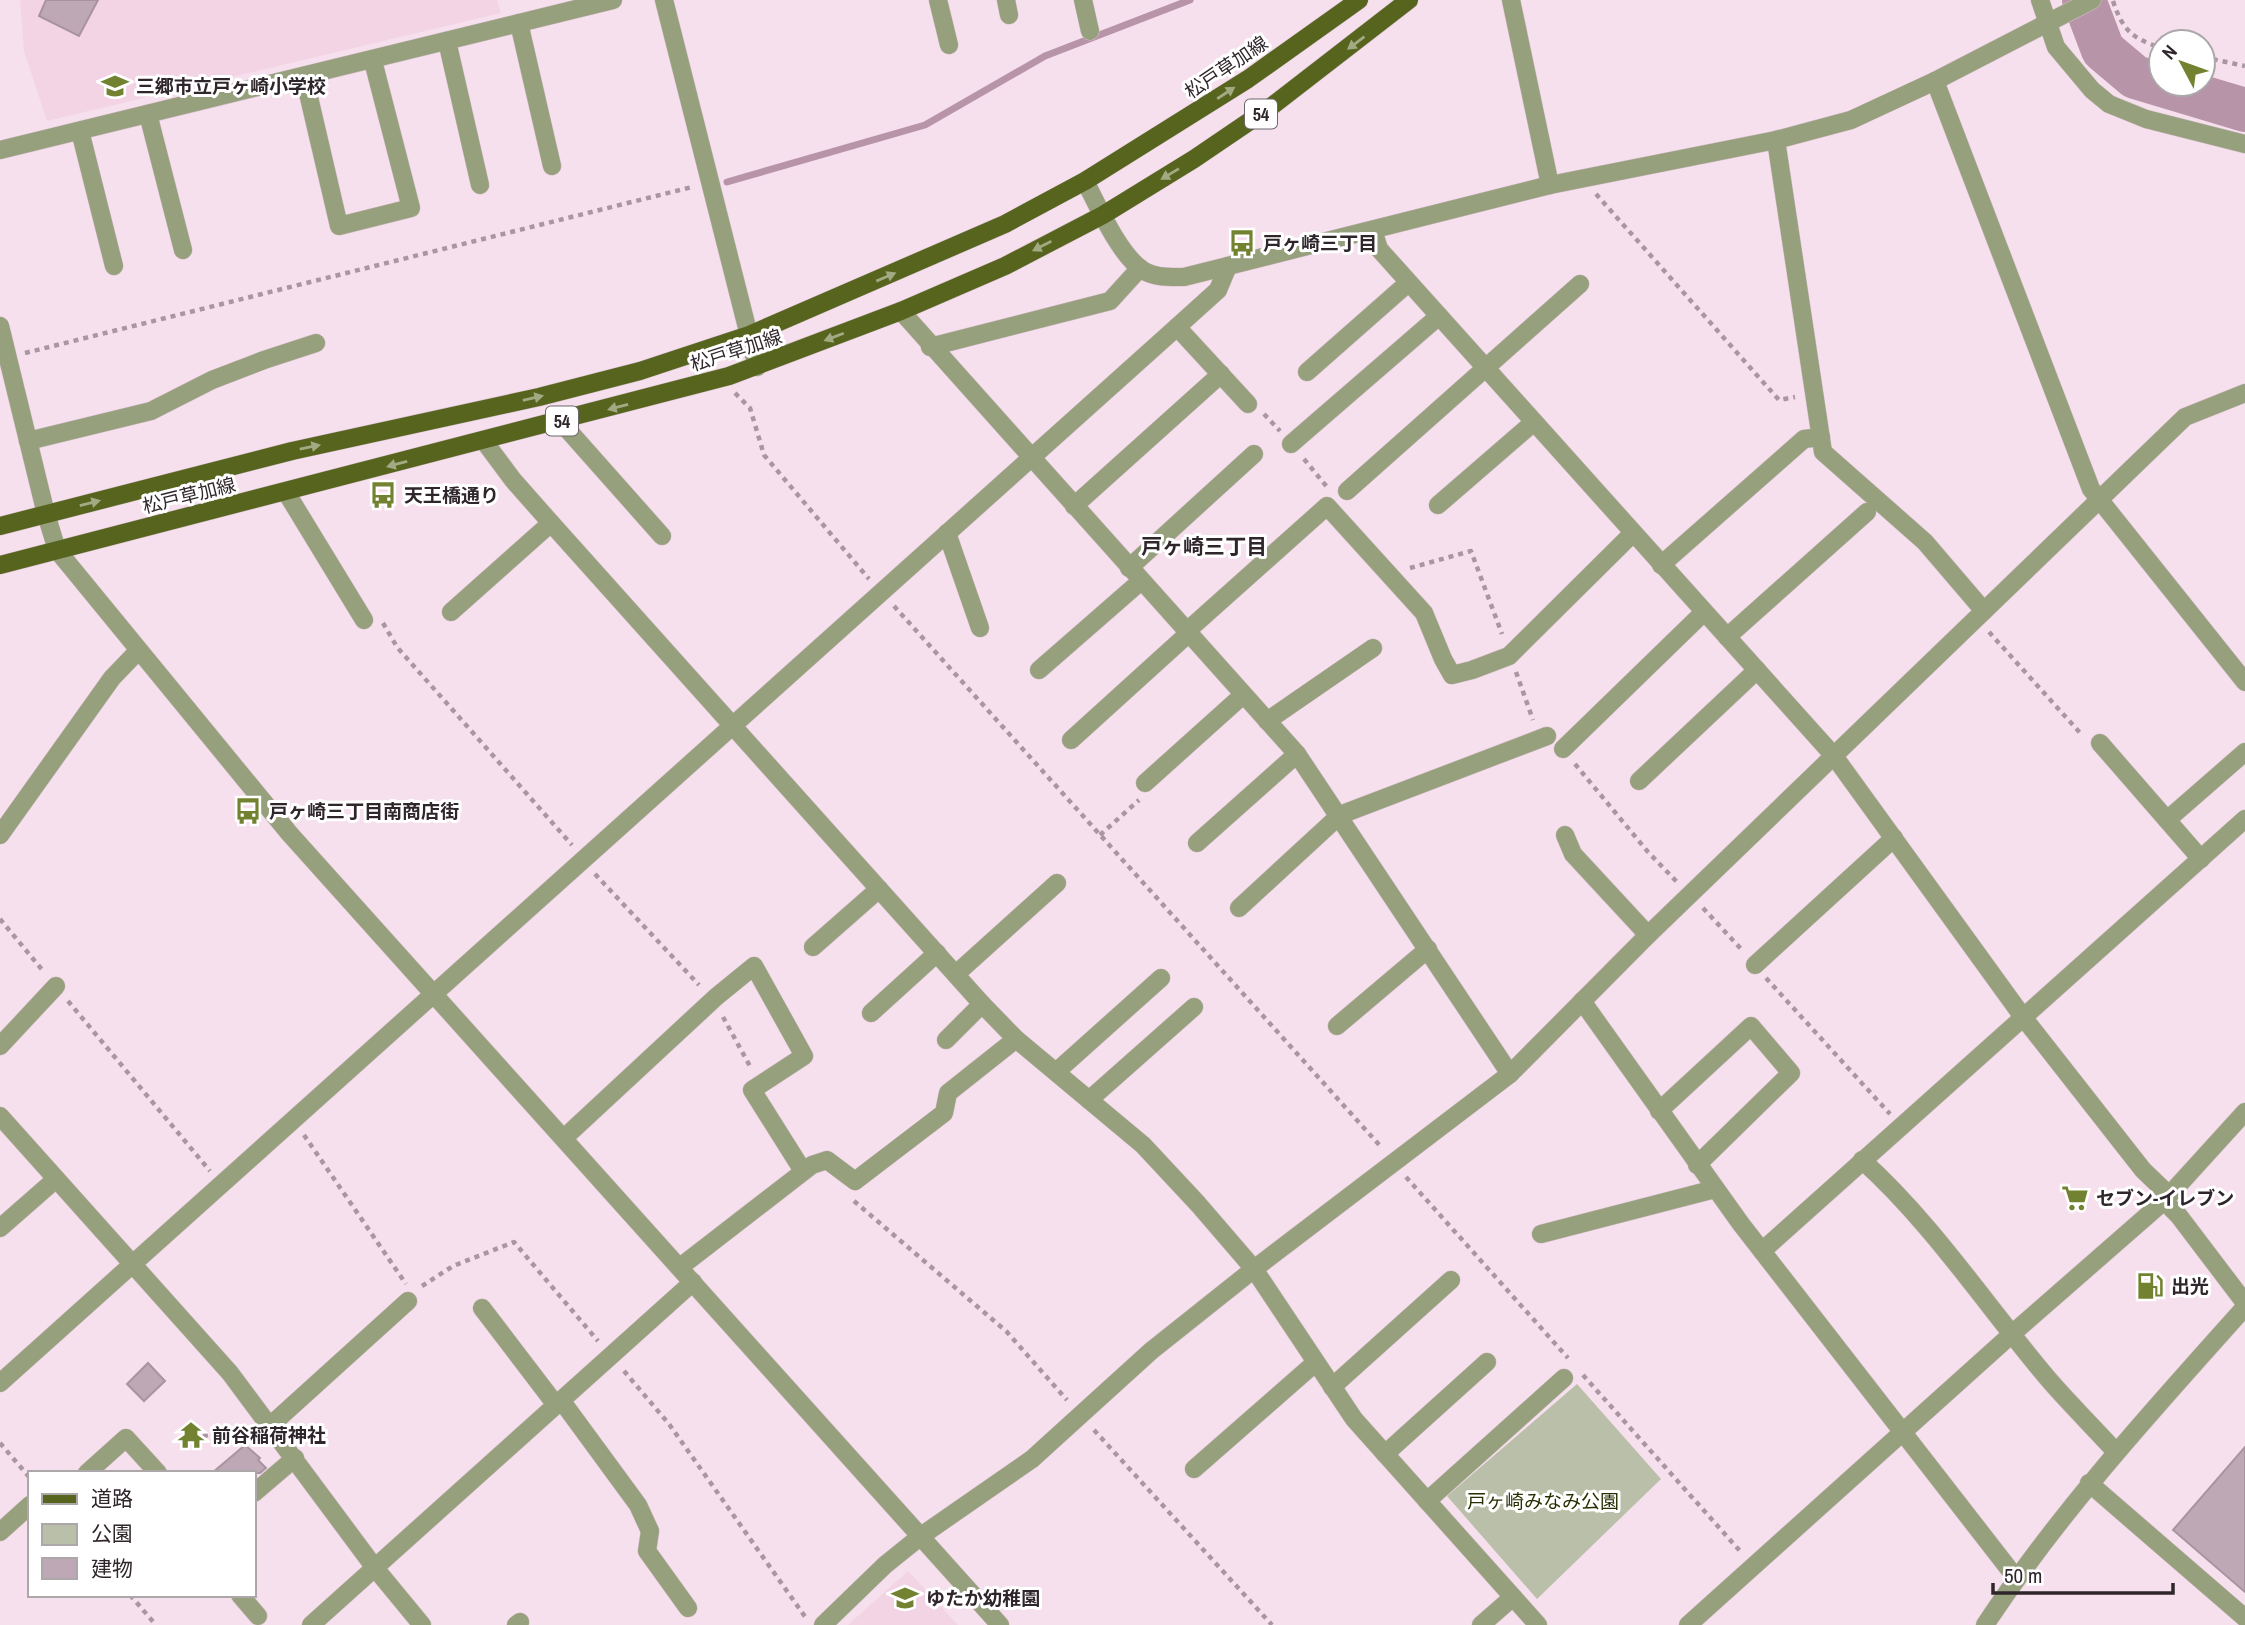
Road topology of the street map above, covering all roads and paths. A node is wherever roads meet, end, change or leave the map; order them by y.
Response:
1 (613, 0) edge
2 (664, 0) edge
3 (938, 0) edge
4 (1083, 0) edge
5 (1359, 0) edge
6 (1409, 0) edge
7 (1511, 0) edge
8 (2040, 0) edge
9 (2092, 0) edge
10 (2112, 0) edge
11 (571, 5) edge
12 (519, 23) junction
13 (2047, 24) junction
14 (1090, 31) dead end
15 (447, 41) junction
16 (2147, 43) edge
17 (949, 45) dead end
18 (2217, 60) edge
19 (373, 61) junction
20 (2245, 66) edge
21 (304, 76) junction
22 (1935, 80) junction
23 (148, 114) junction
24 (80, 131) junction
25 (1776, 140) junction
26 (2245, 144) edge
27 (0, 150) edge
28 (552, 166) dead end
29 (1085, 181) junction
30 (480, 185) dead end
31 (1550, 185) junction
32 (697, 186) dead end
33 (1592, 191) dead end
34 (1103, 215) junction
35 (1373, 230) junction
36 (183, 250) dead end
37 (114, 266) dead end
38 (1228, 266) junction
39 (1140, 268) junction
40 (1408, 283) junction
41 (1580, 284) dead end
42 (901, 311) junction
43 (1439, 316) junction
44 (0, 326) edge
45 (1177, 327) junction
46 (749, 335) junction
47 (316, 343) dead end
48 (930, 347) junction
49 (8, 357) junction
50 (757, 367) junction
51 (1486, 367) junction
52 (1307, 372) dead end
53 (1221, 374) junction
54 (732, 390) dead end
55 (2245, 393) edge
56 (1803, 396) dead end
57 (1248, 404) dead end
58 (560, 421) junction
59 (1534, 422) junction
60 (1821, 437) junction
61 (28, 441) junction
62 (484, 441) junction
63 (1291, 444) dead end
64 (1254, 454) dead end
65 (1031, 458) junction
66 (1347, 491) dead end
67 (286, 492) junction
68 (2099, 500) junction
69 (1438, 505) dead end
70 (1074, 506) junction
71 (1867, 512) dead end
72 (46, 514) junction
73 (551, 523) junction
74 (0, 526) edge
75 (947, 533) junction
76 (1633, 533) junction
77 (662, 536) dead end
78 (57, 550) junction
79 (0, 565) edge
80 (1661, 565) junction
81 (1400, 570) dead end
82 (1135, 574) junction
83 (880, 592) junction
84 (1984, 611) junction
85 (451, 612) dead end
86 (1704, 612) junction
87 (364, 620) dead end
88 (980, 628) dead end
89 (1188, 632) junction
90 (1727, 637) junction
91 (1373, 648) dead end
92 (138, 651) junction
93 (1509, 656) junction
94 (1039, 670) dead end
95 (1757, 670) junction
96 (2245, 682) edge
97 (1243, 695) junction
98 (1267, 721) junction
99 (733, 725) junction
100 (1546, 736) joint
101 (1072, 740) dead end
102 (2100, 743) dead end
103 (1563, 749) joint
104 (2245, 752) edge
105 (1297, 754) junction
106 (1835, 756) junction
107 (1639, 781) dead end
108 (1145, 783) joint
109 (1340, 815) junction
110 (2245, 819) edge
111 (2167, 820) junction
112 (0, 835) edge
113 (1100, 835) junction
114 (1565, 835) dead end
115 (1894, 838) junction
116 (1197, 843) dead end
117 (2201, 859) junction
118 (1056, 883) dead end
119 (879, 888) junction
120 (1690, 895) junction
121 (1239, 908) dead end
122 (0, 919) edge
123 (1648, 935) junction
124 (813, 947) dead end
125 (1428, 949) junction
126 (937, 953) junction
127 (1755, 965) junction
128 (956, 974) junction
129 (1161, 978) dead end
130 (55, 986) junction
131 (435, 993) junction
132 (1582, 1001) junction
133 (982, 1004) junction
134 (1194, 1007) dead end
135 (871, 1013) dead end
136 (2023, 1017) junction
137 (1337, 1026) dead end
138 (1016, 1039) junction
139 (946, 1040) dead end
140 (0, 1046) edge
141 (1056, 1072) junction
142 (1510, 1074) junction
143 (1088, 1100) junction
144 (1659, 1111) junction
145 (2245, 1112) edge
146 (294, 1120) junction
147 (2, 1122) edge
148 (1900, 1126) junction
149 (564, 1138) junction
150 (1862, 1160) junction
151 (1393, 1162) junction
152 (1697, 1164) junction
153 (803, 1171) junction
154 (213, 1175) dead end
155 (56, 1179) junction
156 (1715, 1189) junction
157 (2167, 1198) junction
158 (0, 1228) edge
159 (1541, 1234) dead end
160 (1762, 1251) junction
161 (134, 1263) junction
162 (680, 1266) junction
163 (1254, 1269) junction
164 (1451, 1280) dead end
165 (693, 1282) junction
166 (408, 1301) dead end
167 (2245, 1305) edge
168 (482, 1308) dead end
169 (2013, 1333) junction
170 (611, 1356) junction
171 (1487, 1362) dead end
172 (1315, 1363) junction
173 (1564, 1378) dead end
174 (0, 1383) edge
175 (1332, 1387) junction
176 (559, 1403) junction
177 (271, 1425) junction
178 (237, 1430) dead end
179 (1902, 1433) junction
180 (203, 1436) dead end
181 (0, 1443) edge
182 (2116, 1452) junction
183 (1385, 1454) junction
184 (295, 1458) junction
185 (1194, 1469) dead end
186 (89, 1471) edge
187 (156, 1471) edge
188 (28, 1476) edge
189 (2089, 1483) junction
190 (256, 1491) edge
191 (1427, 1501) junction
192 (28, 1506) edge
193 (0, 1532) edge
194 (921, 1536) junction
195 (1743, 1554) dead end
196 (375, 1568) junction
197 (2016, 1578) junction
198 (132, 1597) edge
199 (242, 1597) edge
200 (1513, 1597) junction
201 (688, 1608) dead end
202 (258, 1616) dead end
203 (2245, 1618) edge
204 (816, 1624) edge
205 (156, 1625) edge
206 (312, 1625) edge
207 (422, 1625) edge
208 (1000, 1625) edge
209 (1481, 1625) edge
210 (1538, 1625) edge
211 (1689, 1625) edge
212 (1984, 1625) edge

1 - 11 street
2 - 46 street
3 - 17 street
4 - 14 street
29 -> 5 main road, 松戸草加線 / 54
6 -> 34 main road, 松戸草加線 / 54
7 - 31 street
8 - 13 street
9 - 13 street
10 - 16 path
11 - 12 street
12 - 15 street
12 - 28 street
13 - 22 street
13 - 26 street
15 - 19 street
15 - 30 street
18 - 20 path
19 - 21 street
19 - 21 street
21 - 23 street
22 - 25 street
22 - 68 street
23 - 24 street
23 - 36 street
24 - 27 street
24 - 37 street
25 - 31 street
25 - 60 street
29 - 34 street
46 -> 29 main road, 松戸草加線 / 54
31 - 35 street
32 - 49 path
33 - 56 path
34 - 39 street
34 -> 42 main road, 松戸草加線 / 54
35 - 38 street
35 - 40 street
38 - 39 street
38 - 45 street
39 - 48 street
40 - 43 street
40 - 52 street
41 - 51 street
42 - 48 street
42 -> 50 main road, 松戸草加線 / 54
43 - 51 street
43 - 63 street
44 - 49 street
45 - 53 street
45 - 65 street
46 - 50 street
72 -> 46 main road, 松戸草加線 / 54
47 - 61 street
48 - 65 street
49 - 61 street
50 -> 58 main road, 松戸草加線 / 54
51 - 59 street
51 - 66 street
53 - 57 street
53 - 70 street
54 - 83 path
55 - 68 street
58 - 62 main road, 松戸草加線 / 54
58 - 77 street
59 - 69 street
59 - 76 street
60 - 80 street
60 - 84 street
61 - 72 street
62 -> 67 main road, 松戸草加線 / 54
62 - 73 street
64 - 82 street
65 - 70 street
65 - 75 street
67 - 78 main road, 松戸草加線 / 54
67 - 87 street
68 - 84 street
68 - 96 street
70 - 82 street
71 - 90 street
72 - 74 main road, 松戸草加線 / 54
72 - 78 street
73 - 85 street
73 - 99 street
75 - 83 street
75 - 88 street
76 - 80 street
76 - 93 street
78 - 79 main road, 松戸草加線 / 54
78 - 92 street
80 - 86 street
81 - 93 path
82 - 89 street
82 - 94 street
83 - 99 street
83 - 113 path
84 - 106 street
86 - 90 street
86 - 103 street
89 - 93 street
89 - 97 street
89 - 101 street
90 - 95 street
91 - 98 street
92 - 112 street
92 - 131 street
93 - 100 path
95 - 106 street
95 - 107 street
97 - 98 street
97 - 108 street
98 - 105 street
99 - 119 street
99 - 131 street
100 - 109 street
102 - 111 street
103 - 120 path
104 - 111 street
105 - 109 street
105 - 116 street
106 - 115 street
106 - 120 street
108 - 113 path
109 - 121 street
109 - 125 street
110 - 117 street
111 - 117 street
113 - 151 path
114 - 123 street
115 - 127 street
115 - 136 street
117 - 136 street
118 - 128 street
119 - 124 street
119 - 126 street
120 - 123 street
120 - 127 path
122 - 130 path
123 - 132 street
125 - 137 street
125 - 142 street
126 - 128 street
126 - 135 street
127 - 148 path
128 - 133 street
129 - 141 street
130 - 140 street
130 - 154 path
131 - 146 street
131 - 149 street
132 - 142 street
132 - 144 street
133 - 138 street
133 - 139 street
134 - 143 street
136 - 148 street
136 - 157 street
138 - 141 street
138 - 153 street
141 - 143 street
142 - 151 street
143 - 163 street
144 - 152 street
144 - 152 street
145 - 157 street
146 - 161 street
146 - 170 path
147 - 155 street
148 - 150 street
149 - 153 street
149 - 162 street
150 - 160 street
150 - 169 street
151 - 163 street
151 - 195 path
152 - 156 street
153 - 162 street
155 - 158 street
155 - 161 street
156 - 159 street
156 - 160 street
157 - 167 street
157 - 169 street
160 - 179 street
161 - 174 street
161 - 177 street
162 - 165 street
163 - 172 street
163 - 194 street
164 - 175 street
165 - 170 street
165 - 194 street
166 - 177 street
167 - 182 street
168 - 176 street
169 - 179 street
169 - 182 street
170 - 176 street
170 - 204 path
171 - 183 street
172 - 175 street
172 - 185 street
173 - 191 street
175 - 183 street
176 - 196 street
176 - 201 street
177 - 184 street
178 - 180 path
179 - 197 street
179 - 211 street
181 - 188 path
182 - 189 street
183 - 191 street
184 - 190 street
184 - 196 street
186 - 187 street
189 - 197 street
189 - 203 street
191 - 200 street
192 - 193 street
194 - 204 street
194 - 208 street
196 - 206 street
196 - 207 street
197 - 212 street
198 - 205 path
199 - 202 street
200 - 209 street
200 - 210 street

